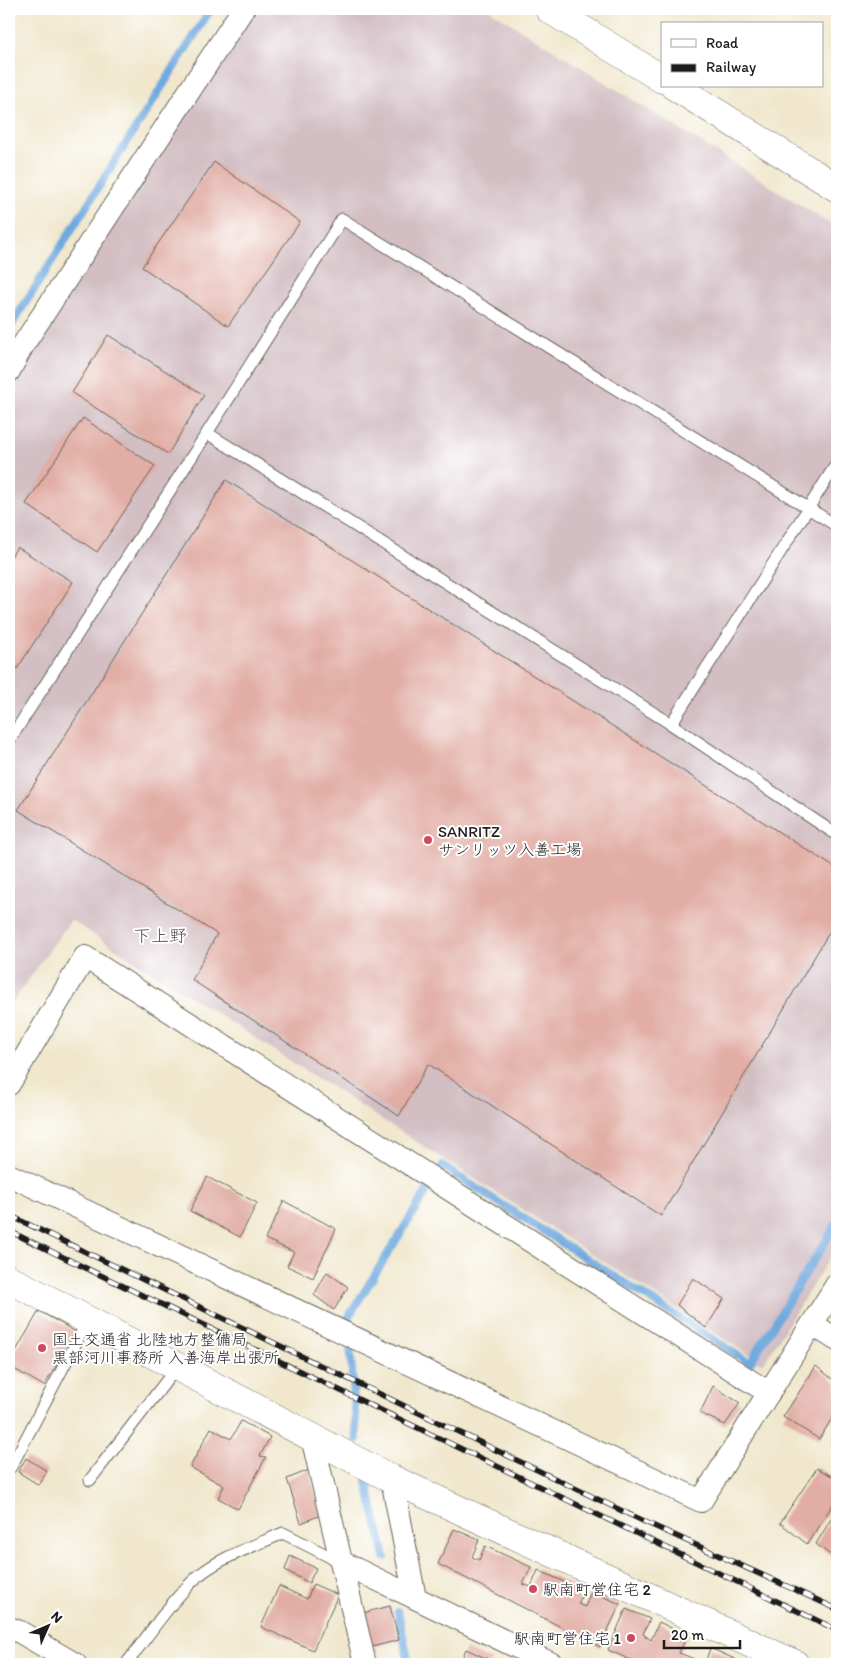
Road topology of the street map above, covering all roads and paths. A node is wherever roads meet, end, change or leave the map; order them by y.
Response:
1 (243, 9) edge
2 (549, 9) edge
3 (661, 78) edge
4 (677, 88) edge
5 (837, 188) edge
6 (9, 371) edge
7 (207, 433) junction
8 (837, 463) edge
9 (809, 508) junction
10 (837, 526) edge
11 (671, 724) junction
12 (9, 741) edge
13 (837, 836) edge
14 (9, 1084) edge
15 (9, 1175) edge
16 (9, 1279) edge
17 (837, 1284) edge
18 (88, 1320) junction
19 (812, 1324) junction
20 (837, 1340) edge
21 (177, 1366) junction
22 (769, 1393) junction
23 (312, 1437) junction
24 (12, 1467) dead end
25 (392, 1479) junction
26 (90, 1480) dead end
27 (341, 1562) junction
28 (414, 1598) junction
29 (9, 1628) edge
30 (75, 1664) edge
31 (126, 1664) edge
32 (365, 1664) edge
33 (552, 1664) edge
34 (795, 1664) edge

1 - 6 street
2 - 3 street
4 - 5 street
7 - 9 lane
7 - 11 lane
7 - 12 lane
8 - 9 lane
9 - 10 lane
9 - 11 lane
11 - 13 lane
14 - 22 street
15 - 22 street
16 - 18 street
17 - 19 street
18 - 21 street
18 - 24 lane
19 - 20 street
19 - 22 street
21 - 23 street
21 - 26 lane
23 - 25 street
23 - 27 street
25 - 28 street
25 - 34 street
27 - 28 street
27 - 31 lane
27 - 32 street
28 - 33 street
29 - 30 street

